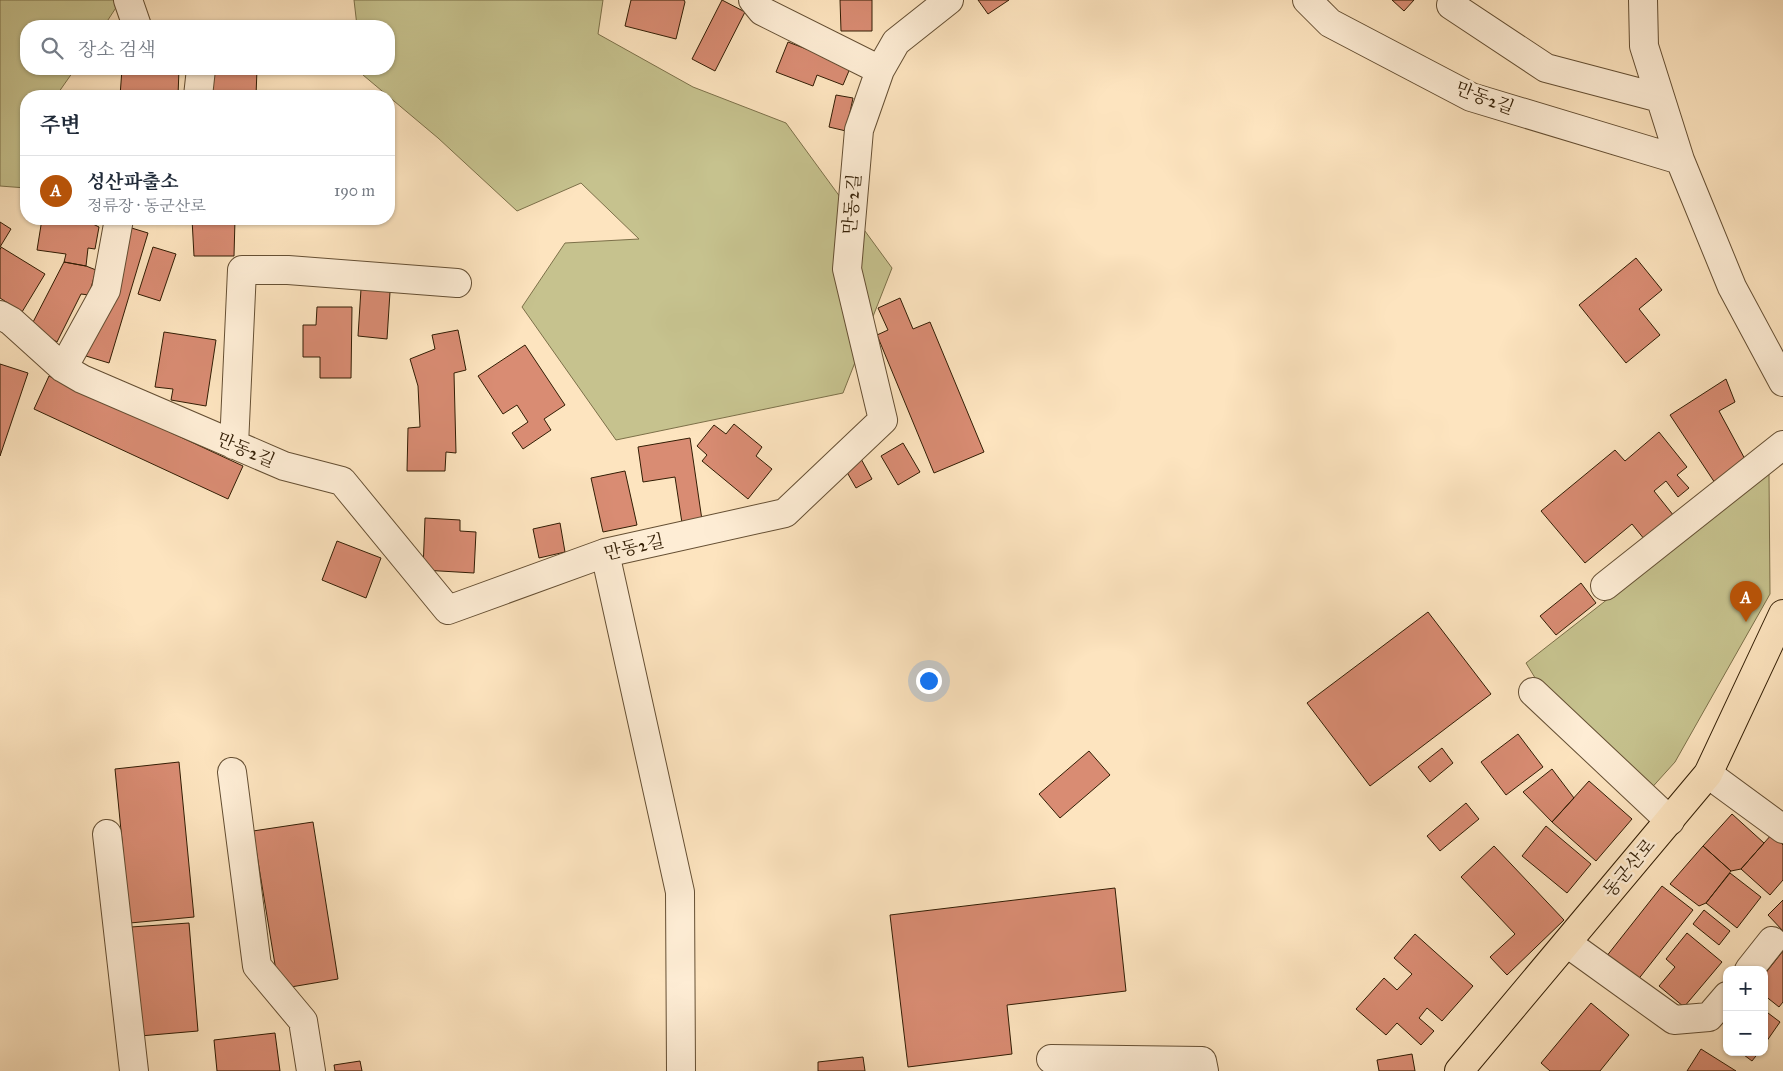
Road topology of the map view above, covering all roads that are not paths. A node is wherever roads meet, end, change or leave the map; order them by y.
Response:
1 (128, 0) edge
2 (754, 0) edge
3 (949, 0) edge
4 (1306, 0) edge
5 (1643, 0) edge
6 (1451, 6) dead end
7 (135, 20) edge
8 (880, 70) junction
9 (200, 75) edge
10 (199, 90) edge
11 (1660, 98) junction
12 (1680, 160) junction
13 (117, 225) edge
14 (457, 284) dead end
15 (0, 315) edge
16 (63, 368) junction
17 (1783, 382) edge
18 (234, 445) junction
19 (1783, 445) edge
20 (605, 553) junction
21 (1605, 586) dead end
22 (1783, 614) edge
23 (1775, 641) edge
24 (1533, 692) dead end
25 (232, 772) dead end
26 (1708, 774) junction
27 (1670, 820) junction
28 (1783, 829) edge
29 (107, 834) dead end
30 (1772, 941) dead end
31 (1567, 943) junction
32 (1751, 966) edge
33 (1723, 1001) edge
34 (1051, 1059) dead end
35 (134, 1071) edge
36 (311, 1071) edge
37 (681, 1071) edge
38 (1204, 1071) edge
39 (1460, 1071) edge

1 - 7 street
2 - 8 street
3 - 8 street, 만동2길
4 - 12 street, 만동2길
5 - 11 street
6 - 11 street
8 - 20 street, 만동2길
9 - 10 street
11 - 12 street
12 - 17 street
13 - 16 street
14 - 18 street
15 - 16 street, 만동2길
16 - 18 street, 만동2길
18 - 20 street, 만동2길
19 - 21 street
20 - 37 street
22 - 23 main road, 동군산로
23 - 26 main road, 동군산로
24 - 27 street
25 - 36 street
26 - 27 main road, 동군산로
26 - 28 street
27 - 31 main road, 동군산로
29 - 35 street
30 - 32 street
31 - 33 street
31 - 39 main road, 동군산로
34 - 38 street

